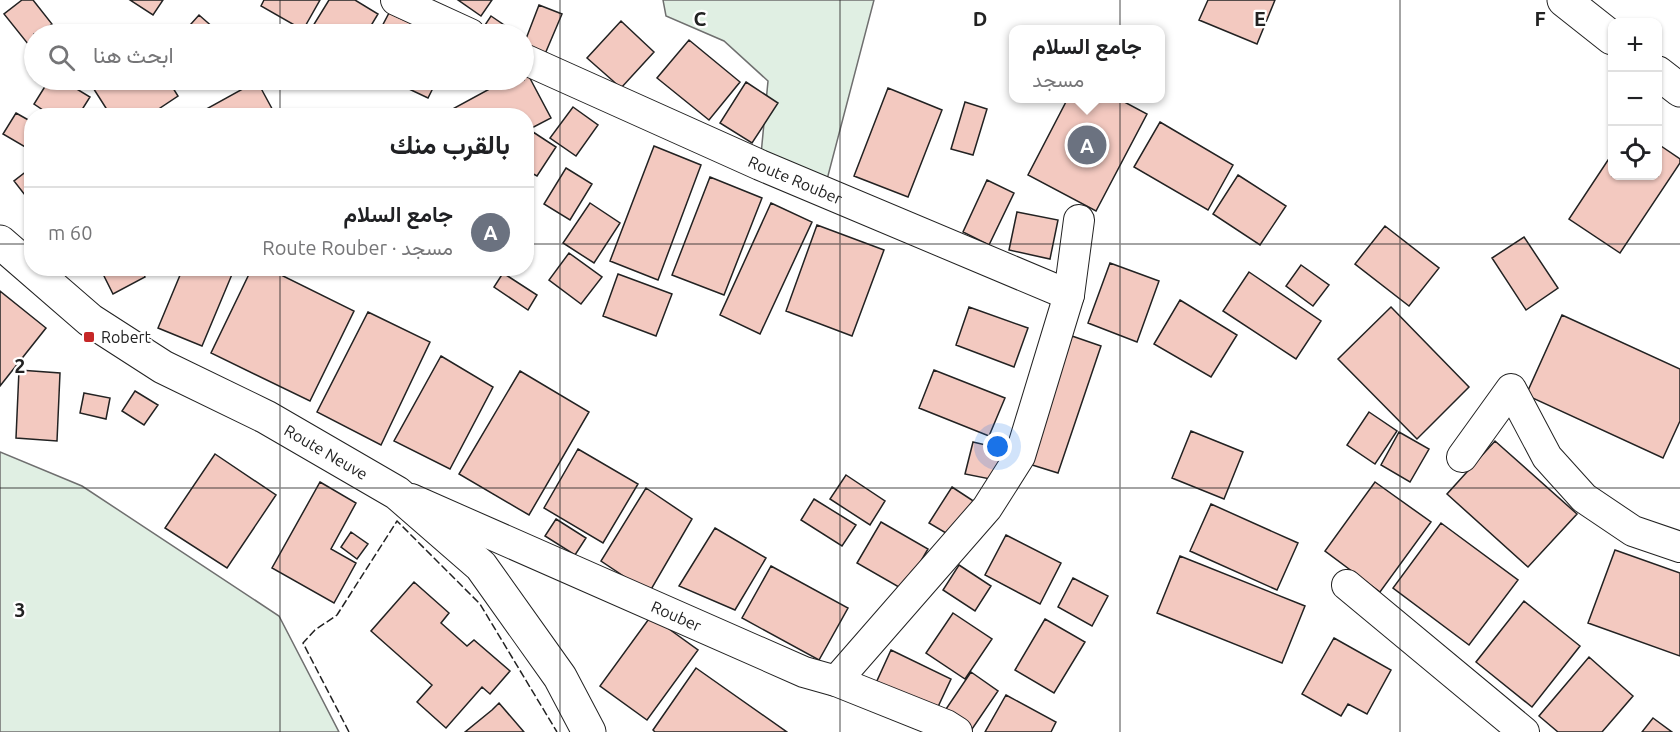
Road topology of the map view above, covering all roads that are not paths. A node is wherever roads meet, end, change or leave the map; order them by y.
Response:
1 (396, 0) edge
2 (1564, 0) edge
3 (448, 24) edge
4 (1608, 35) edge
5 (534, 63) edge
6 (1662, 76) edge
7 (1680, 90) edge
8 (1079, 220) dead end
9 (0, 242) edge
10 (24, 262) edge
11 (40, 276) edge
12 (1069, 295) junction
13 (1462, 457) dead end
14 (397, 493) junction
15 (1680, 547) edge
16 (1347, 585) dead end
17 (836, 681) junction
18 (948, 730) edge
19 (589, 732) edge
20 (1524, 732) edge

1 - 3 street
2 - 4 main road
5 - 12 street, Route Rouber
6 - 7 main road
8 - 12 street
9 - 10 main road, Route Neuve
11 - 14 main road, Route Neuve
12 - 17 street
13 - 15 street
14 - 17 street, Rouber
14 - 19 main road, Route Neuve
16 - 20 street
17 - 18 street, Rouber

